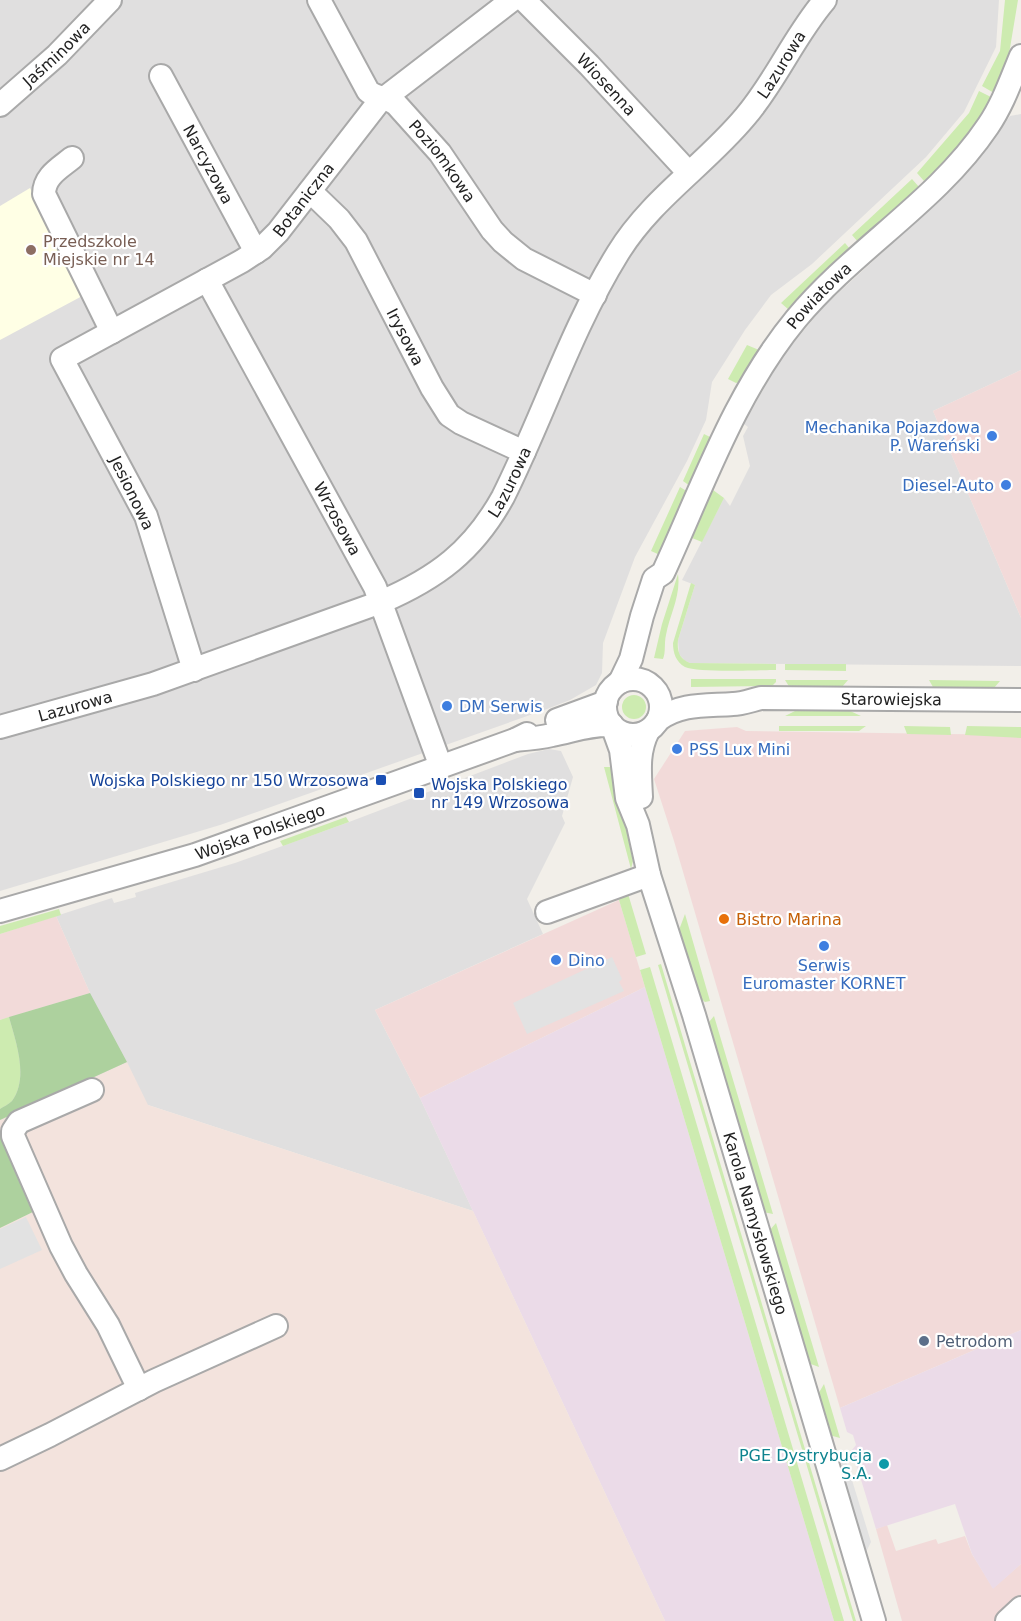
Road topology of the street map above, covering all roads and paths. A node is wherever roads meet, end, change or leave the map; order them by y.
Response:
1 (110, 0) edge
2 (319, 0) edge
3 (512, 0) edge
4 (524, 0) edge
5 (825, 0) edge
6 (1021, 56) edge
7 (161, 76) dead end
8 (384, 98) junction
9 (0, 105) edge
10 (72, 158) dead end
11 (688, 172) junction
12 (310, 192) junction
13 (256, 252) junction
14 (207, 280) junction
15 (595, 295) junction
16 (112, 332) junction
17 (62, 359) joint
18 (524, 452) junction
19 (663, 573) junction
20 (381, 603) junction
21 (195, 670) junction
22 (620, 682) junction
23 (654, 688) junction
24 (761, 698) junction
25 (1021, 700) edge
26 (606, 702) junction
27 (612, 725) junction
28 (653, 726) junction
29 (0, 727) edge
30 (514, 740) junction
31 (441, 767) junction
32 (638, 825) junction
33 (650, 875) junction
34 (0, 910) edge
35 (547, 912) dead end
36 (92, 1090) dead end
37 (276, 1326) dead end
38 (139, 1389) junction
39 (0, 1459) edge
40 (1021, 1608) edge
41 (874, 1621) edge
42 (1007, 1621) edge

1 - 9 street, Jaśminowa
2 - 8 street, Poziomkowa
3 - 8 street, Botaniczna
4 - 11 street, Wiosenna
5 - 11 street, Lazurowa
6 - 19 street, Powiatowa
7 - 13 street, Narcyzowa
8 - 12 street, Botaniczna
8 - 15 street, Poziomkowa
10 - 16 street
11 - 15 street, Lazurowa
12 - 13 street, Botaniczna
12 - 18 street, Irysowa
13 - 14 street, Botaniczna
14 - 16 street, Botaniczna
14 - 20 street, Wrzosowa
15 - 18 street, Lazurowa
16 - 17 street, Botaniczna
17 - 21 street, Jesionowa
18 - 20 street, Lazurowa
19 - 22 street, Powiatowa
19 - 23 street, Powiatowa
20 - 21 street, Lazurowa
20 - 31 street, Wrzosowa
21 - 29 street, Lazurowa
22 - 23 street
22 - 26 street
23 - 24 street, Starowiejska
23 - 28 street
24 - 25 street, Starowiejska
24 - 28 street, Starowiejska
26 - 27 street
26 - 30 street, Wojska Polskiego
27 - 28 street
27 - 30 street, Wojska Polskiego
27 - 32 street, Karola Namysłowskiego
28 - 32 street, Karola Namysłowskiego
30 - 31 street, Wojska Polskiego
31 - 34 street, Wojska Polskiego
32 - 33 street, Karola Namysłowskiego
33 - 35 street
33 - 41 street, Karola Namysłowskiego
36 - 38 street
37 - 38 street
38 - 39 street
40 - 42 street

